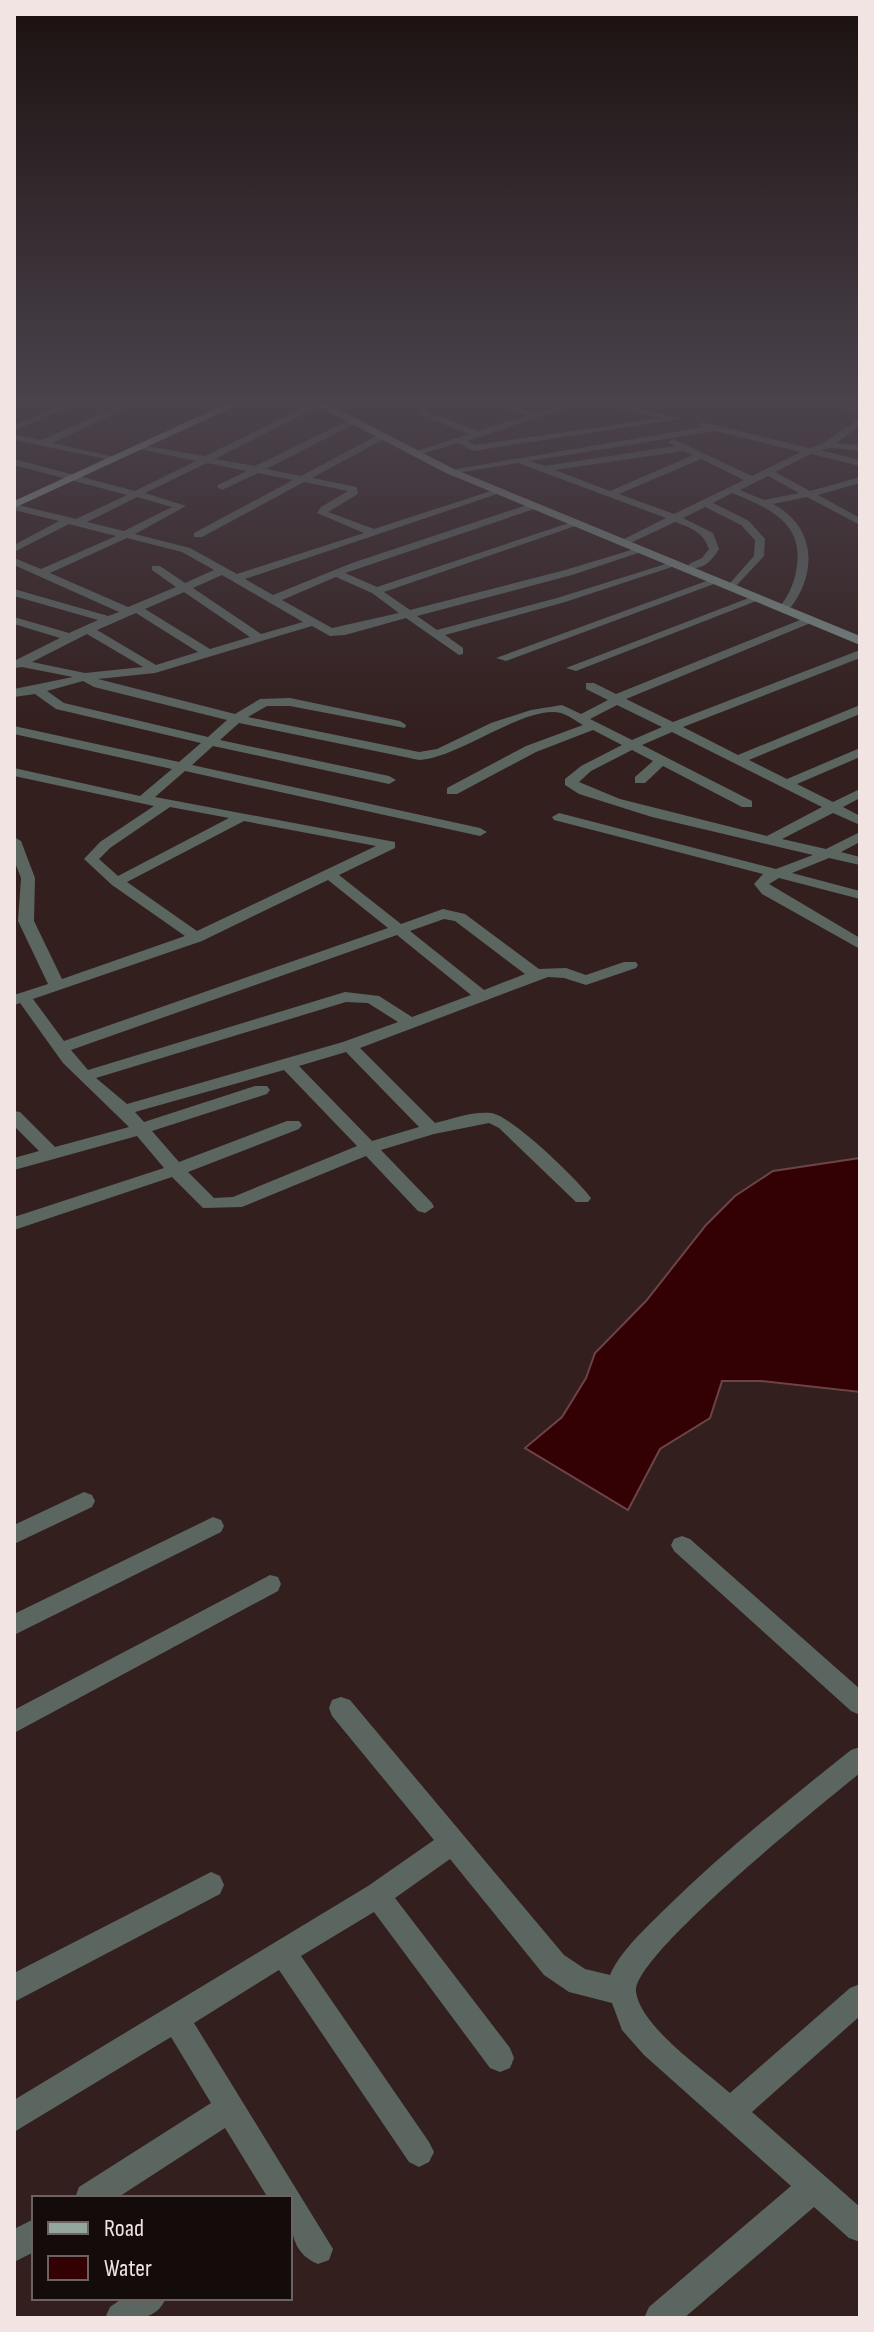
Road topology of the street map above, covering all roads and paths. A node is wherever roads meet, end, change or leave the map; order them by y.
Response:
1 (46, 512) edge
2 (95, 512) edge
3 (172, 512) edge
4 (243, 512) edge
5 (323, 512) edge
6 (436, 512) edge
7 (516, 512) edge
8 (547, 512) edge
9 (557, 512) edge
10 (662, 512) edge
11 (686, 512) edge
12 (723, 512) edge
13 (785, 512) edge
14 (843, 512) edge
15 (854, 512) edge
16 (780, 513) joint
17 (847, 514) junction
18 (676, 517) junction
19 (74, 521) junction
20 (860, 522) edge
21 (576, 524) junction
22 (372, 532) junction
23 (128, 535) junction
24 (198, 535) dead end
25 (20, 540) edge
26 (627, 541) junction
27 (14, 549) edge
28 (405, 549) junction
29 (642, 550) junction
30 (417, 556) dead end
31 (14, 561) edge
32 (429, 562) dead end
33 (676, 564) junction
34 (693, 566) junction
35 (156, 568) dead end
36 (442, 568) junction
37 (222, 571) junction
38 (42, 572) junction
39 (335, 573) junction
40 (236, 578) junction
41 (716, 581) junction
42 (736, 583) junction
43 (183, 587) junction
44 (376, 591) junction
45 (14, 592) edge
46 (758, 598) junction
47 (274, 599) junction
48 (787, 605) junction
49 (133, 610) junction
50 (408, 614) junction
51 (14, 620) edge
52 (109, 620) junction
53 (809, 620) junction
54 (311, 623) junction
55 (87, 629) junction
56 (435, 634) junction
57 (860, 634) edge
58 (70, 637) junction
59 (261, 639) junction
60 (860, 641) edge
61 (14, 646) edge
62 (459, 651) dead end
63 (38, 653) junction
64 (209, 654) junction
65 (860, 654) edge
66 (502, 658) dead end
67 (17, 665) edge
68 (572, 668) dead end
69 (155, 669) junction
70 (85, 677) junction
71 (590, 686) dead end
72 (37, 690) junction
73 (14, 693) edge
74 (618, 699) junction
75 (860, 709) edge
76 (237, 718) junction
77 (581, 718) junction
78 (400, 725) dead end
79 (595, 725) junction
80 (673, 728) junction
81 (14, 730) edge
82 (211, 742) junction
83 (633, 744) junction
84 (860, 752) edge
85 (662, 760) junction
86 (738, 760) junction
87 (184, 768) junction
88 (15, 774) edge
89 (389, 780) dead end
90 (640, 780) dead end
91 (787, 784) junction
92 (452, 791) dead end
93 (860, 793) edge
94 (143, 801) junction
95 (168, 802) junction
96 (747, 804) dead end
97 (830, 806) junction
98 (241, 817) junction
99 (559, 817) dead end
100 (860, 821) edge
101 (480, 832) dead end
102 (860, 836) edge
103 (770, 840) junction
104 (14, 841) edge
105 (830, 853) junction
106 (860, 861) edge
107 (328, 873) junction
108 (777, 874) junction
109 (117, 882) junction
110 (860, 895) edge
111 (400, 930) junction
112 (197, 938) junction
113 (860, 944) edge
114 (630, 965) dead end
115 (536, 975) junction
116 (57, 986) junction
117 (482, 996) junction
118 (18, 998) edge
119 (410, 1024) junction
120 (349, 1046) junction
121 (61, 1048) junction
122 (288, 1064) junction
123 (85, 1076) junction
124 (261, 1090) dead end
125 (124, 1110) junction
126 (14, 1116) edge
127 (293, 1125) dead end
128 (141, 1129) junction
129 (431, 1129) junction
130 (368, 1148) junction
131 (52, 1154) junction
132 (14, 1164) edge
133 (176, 1170) junction
134 (582, 1198) dead end
135 (425, 1207) dead end
136 (14, 1224) edge
137 (84, 1501) dead end
138 (213, 1526) dead end
139 (14, 1535) edge
140 (682, 1545) dead end
141 (270, 1584) dead end
142 (14, 1625) edge
143 (860, 1704) edge
144 (341, 1708) dead end
145 (14, 1722) edge
146 (860, 1758) edge
147 (453, 1842) junction
148 (211, 1885) dead end
149 (377, 1895) junction
150 (283, 1953) junction
151 (14, 1988) edge
152 (622, 1991) junction
153 (860, 1998) edge
154 (175, 2018) junction
155 (500, 2058) dead end
156 (228, 2109) junction
157 (730, 2112) junction
158 (14, 2117) edge
159 (419, 2152) dead end
160 (814, 2187) junction
161 (93, 2196) edge
162 (284, 2196) edge
163 (292, 2210) edge
164 (860, 2227) edge
165 (32, 2235) edge
166 (14, 2247) edge
167 (318, 2249) dead end
168 (147, 2300) edge
169 (121, 2318) edge
170 (660, 2318) edge

1 - 19 street
2 - 19 street
3 - 23 street
4 - 24 street
5 - 22 street
6 - 22 street
7 - 28 street
8 - 21 street
9 - 26 street
10 - 18 street
11 - 18 street
12 - 42 street
13 - 16 street
14 - 17 street
15 - 17 street
16 - 48 street
17 - 20 street
18 - 26 street
18 - 34 street
19 - 23 street
19 - 25 street
21 - 26 street
21 - 36 street
22 - 40 street
23 - 37 street
23 - 38 street
25 - 27 street
26 - 29 street
26 - 34 street
28 - 30 street
28 - 39 street
29 - 33 street
29 - 50 street
31 - 38 street
32 - 36 street
33 - 41 street
33 - 56 street
34 - 42 street
35 - 43 street
36 - 44 street
37 - 40 street
37 - 43 street
38 - 49 street
39 - 44 street
39 - 47 street
40 - 47 street
41 - 46 street
41 - 66 street
42 - 48 street
43 - 49 street
43 - 59 street
44 - 50 street
45 - 52 street
46 - 53 street
46 - 68 street
47 - 54 street
48 - 57 street
49 - 52 street
49 - 64 street
50 - 54 street
50 - 56 street
51 - 58 street
52 - 55 street
53 - 60 street
53 - 74 street
54 - 59 street
55 - 58 street
55 - 69 street
56 - 62 street
58 - 63 street
59 - 64 street
61 - 63 street
63 - 67 street
64 - 69 street
65 - 80 street
67 - 70 street
69 - 70 street
70 - 72 street
70 - 76 street
71 - 74 street
72 - 73 street
72 - 82 street
74 - 77 street
74 - 80 street
75 - 86 street
76 - 77 street
76 - 78 street
76 - 82 street
77 - 79 street
79 - 83 street
79 - 92 street
80 - 83 street
80 - 86 street
81 - 87 street
82 - 87 street
82 - 89 street
83 - 85 street
83 - 103 street
84 - 91 street
85 - 90 street
85 - 96 street
86 - 91 street
87 - 94 street
87 - 101 street
88 - 94 street
91 - 97 street
93 - 97 street
94 - 95 street
95 - 98 street
95 - 109 street
97 - 100 street
97 - 103 street
98 - 107 street
98 - 109 street
99 - 108 street
102 - 105 street
103 - 105 street
104 - 116 street
105 - 106 street
105 - 108 street
107 - 111 street
107 - 112 street
108 - 110 street
108 - 113 street
109 - 112 street
111 - 115 street
111 - 117 street
111 - 121 street
112 - 116 street
114 - 115 street
115 - 117 street
116 - 118 street
117 - 119 street
118 - 121 street
119 - 120 street
119 - 123 street
120 - 122 street
120 - 129 street
121 - 123 street
122 - 125 street
122 - 130 street
123 - 125 street
124 - 128 street
125 - 128 street
126 - 131 street
127 - 133 street
128 - 131 street
128 - 133 street
129 - 130 street
129 - 134 street
130 - 133 street
130 - 135 street
131 - 132 street
133 - 136 street
137 - 139 street
138 - 142 street
140 - 143 street
141 - 145 street
144 - 147 street
146 - 152 street
147 - 149 street
147 - 152 street
148 - 151 street
149 - 150 street
149 - 155 street
150 - 154 street
150 - 159 street
152 - 157 street
153 - 157 street
154 - 156 street
154 - 158 street
156 - 161 street
156 - 162 street
157 - 160 street
160 - 164 street
160 - 170 street
163 - 167 street
165 - 166 street
168 - 169 street

